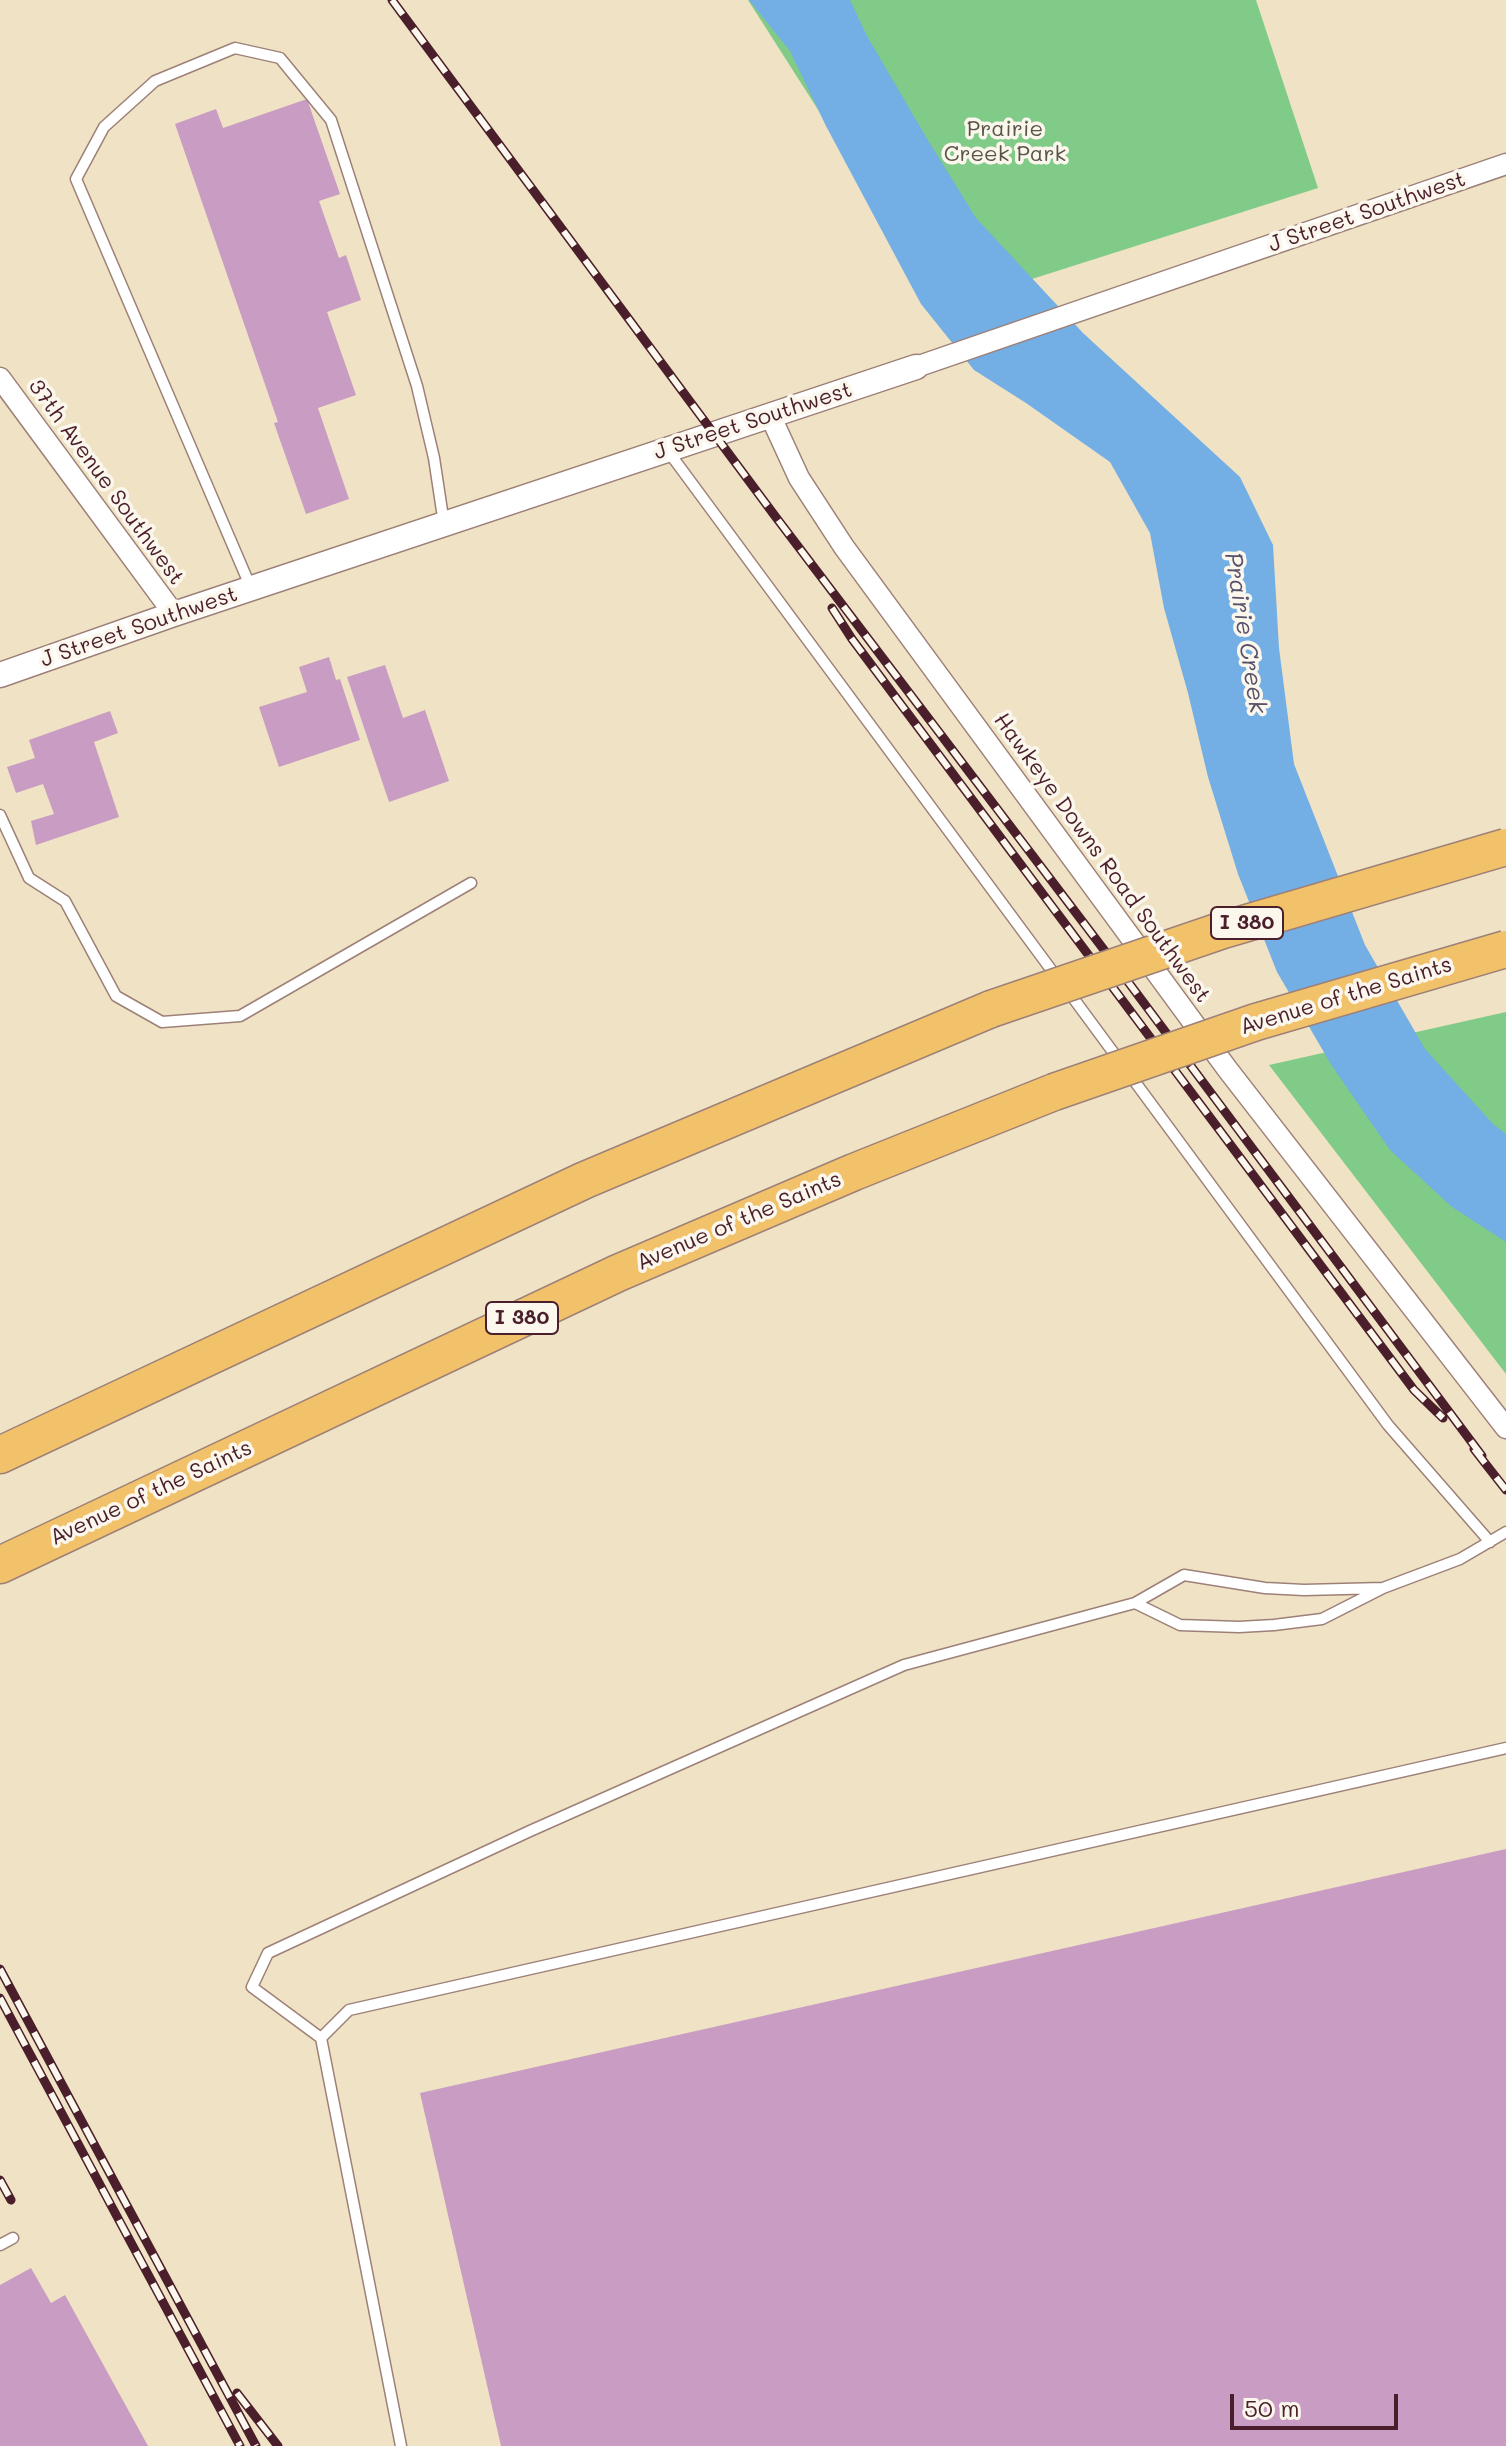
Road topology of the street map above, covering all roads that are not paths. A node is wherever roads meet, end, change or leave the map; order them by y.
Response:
1 (1506, 164) edge
2 (916, 367) joint
3 (0, 378) edge
4 (770, 415) junction
5 (667, 449) junction
6 (444, 524) junction
7 (251, 588) junction
8 (174, 614) junction
9 (0, 675) edge
10 (0, 815) edge
11 (1506, 847) edge
12 (471, 883) dead end
13 (1506, 949) edge
14 (1506, 1428) edge
15 (0, 1455) edge
16 (1506, 1532) edge
17 (1490, 1542) junction
18 (0, 1565) edge
19 (1383, 1588) junction
20 (1135, 1603) junction
21 (1506, 1748) edge
22 (321, 2038) junction
23 (13, 2238) dead end
24 (0, 2245) edge
25 (401, 2446) edge

1 - 2 street, J Street Southwest
2 - 4 street, J Street Southwest
3 - 8 street, 37th Avenue Southwest
4 - 5 street, J Street Southwest
4 - 14 street, Hawkeye Downs Road Southwest
5 - 6 street, J Street Southwest
5 - 17 lane
6 - 7 street, J Street Southwest
6 - 7 lane
7 - 8 street, J Street Southwest
8 - 9 street, J Street Southwest
10 - 12 lane
11 - 15 highway, I 380, bridge
13 - 18 highway, Avenue of the Saints / I 380, bridge
16 - 17 lane
17 - 19 lane
19 - 20 lane
19 - 20 lane
20 - 22 lane
21 - 22 lane
22 - 25 lane
23 - 24 lane

